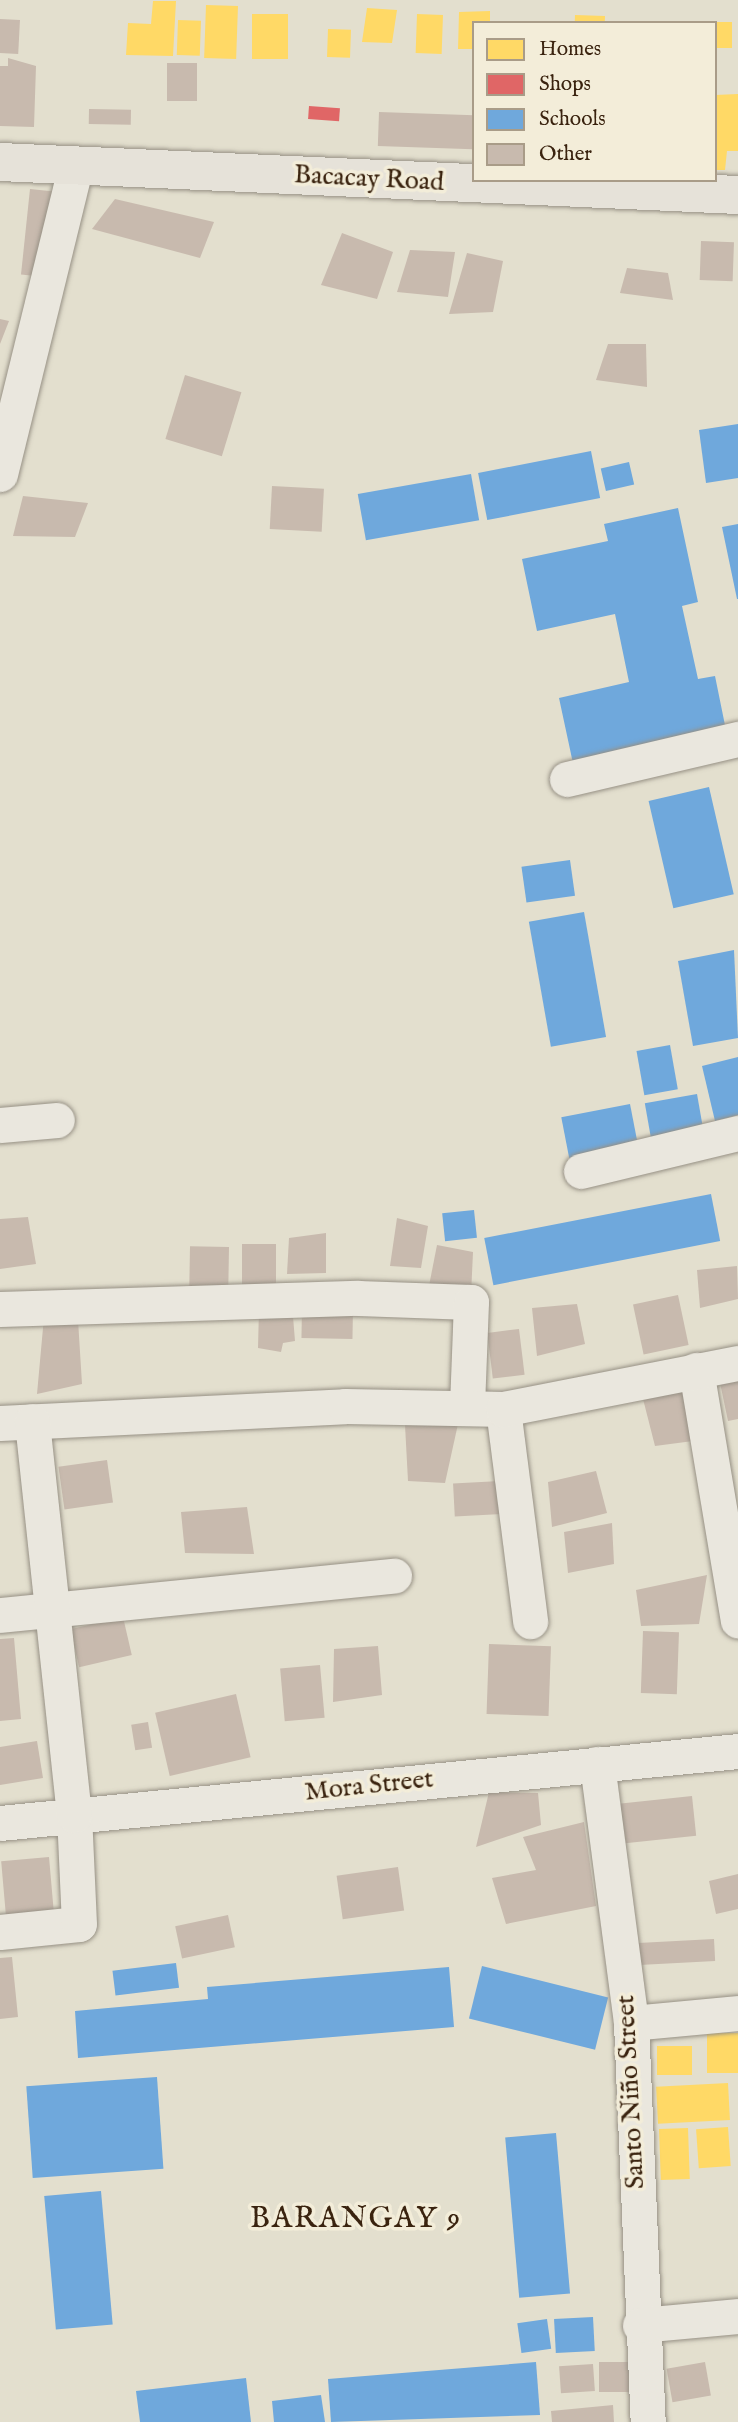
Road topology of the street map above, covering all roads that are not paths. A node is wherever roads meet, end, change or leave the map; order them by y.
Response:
1 (0, 162) edge
2 (76, 165) junction
3 (738, 195) edge
4 (0, 474) edge
5 (738, 739) edge
6 (567, 779) dead end
7 (57, 1120) dead end
8 (0, 1125) edge
9 (738, 1133) edge
10 (581, 1171) dead end
11 (0, 1309) edge
12 (738, 1363) edge
13 (696, 1370) junction
14 (467, 1408) junction
15 (503, 1409) junction
16 (16, 1422) edge
17 (394, 1576) dead end
18 (54, 1609) junction
19 (0, 1615) edge
20 (530, 1620) dead end
21 (738, 1620) edge
22 (738, 1751) edge
23 (597, 1764) junction
24 (74, 1815) junction
25 (0, 1823) edge
26 (0, 1932) edge
27 (738, 2013) edge
28 (631, 2023) junction
29 (738, 2316) edge
30 (640, 2325) junction
31 (648, 2422) edge

1 - 2 main road, Bacacay Road
2 - 3 main road, Bacacay Road
2 - 4 street
5 - 6 street
7 - 8 street
9 - 10 street
11 - 14 street
12 - 13 street
13 - 15 street
13 - 21 street
14 - 15 street
14 - 16 street
15 - 20 street
16 - 18 street
17 - 18 street
18 - 19 street
18 - 24 street
22 - 23 street, Mora Street
23 - 24 street, Mora Street
23 - 28 street, Santo Niño Street
24 - 25 street, Mora Street
24 - 26 street
27 - 28 street
28 - 30 street, Santo Niño Street
29 - 30 street
30 - 31 street, Santo Niño Street

